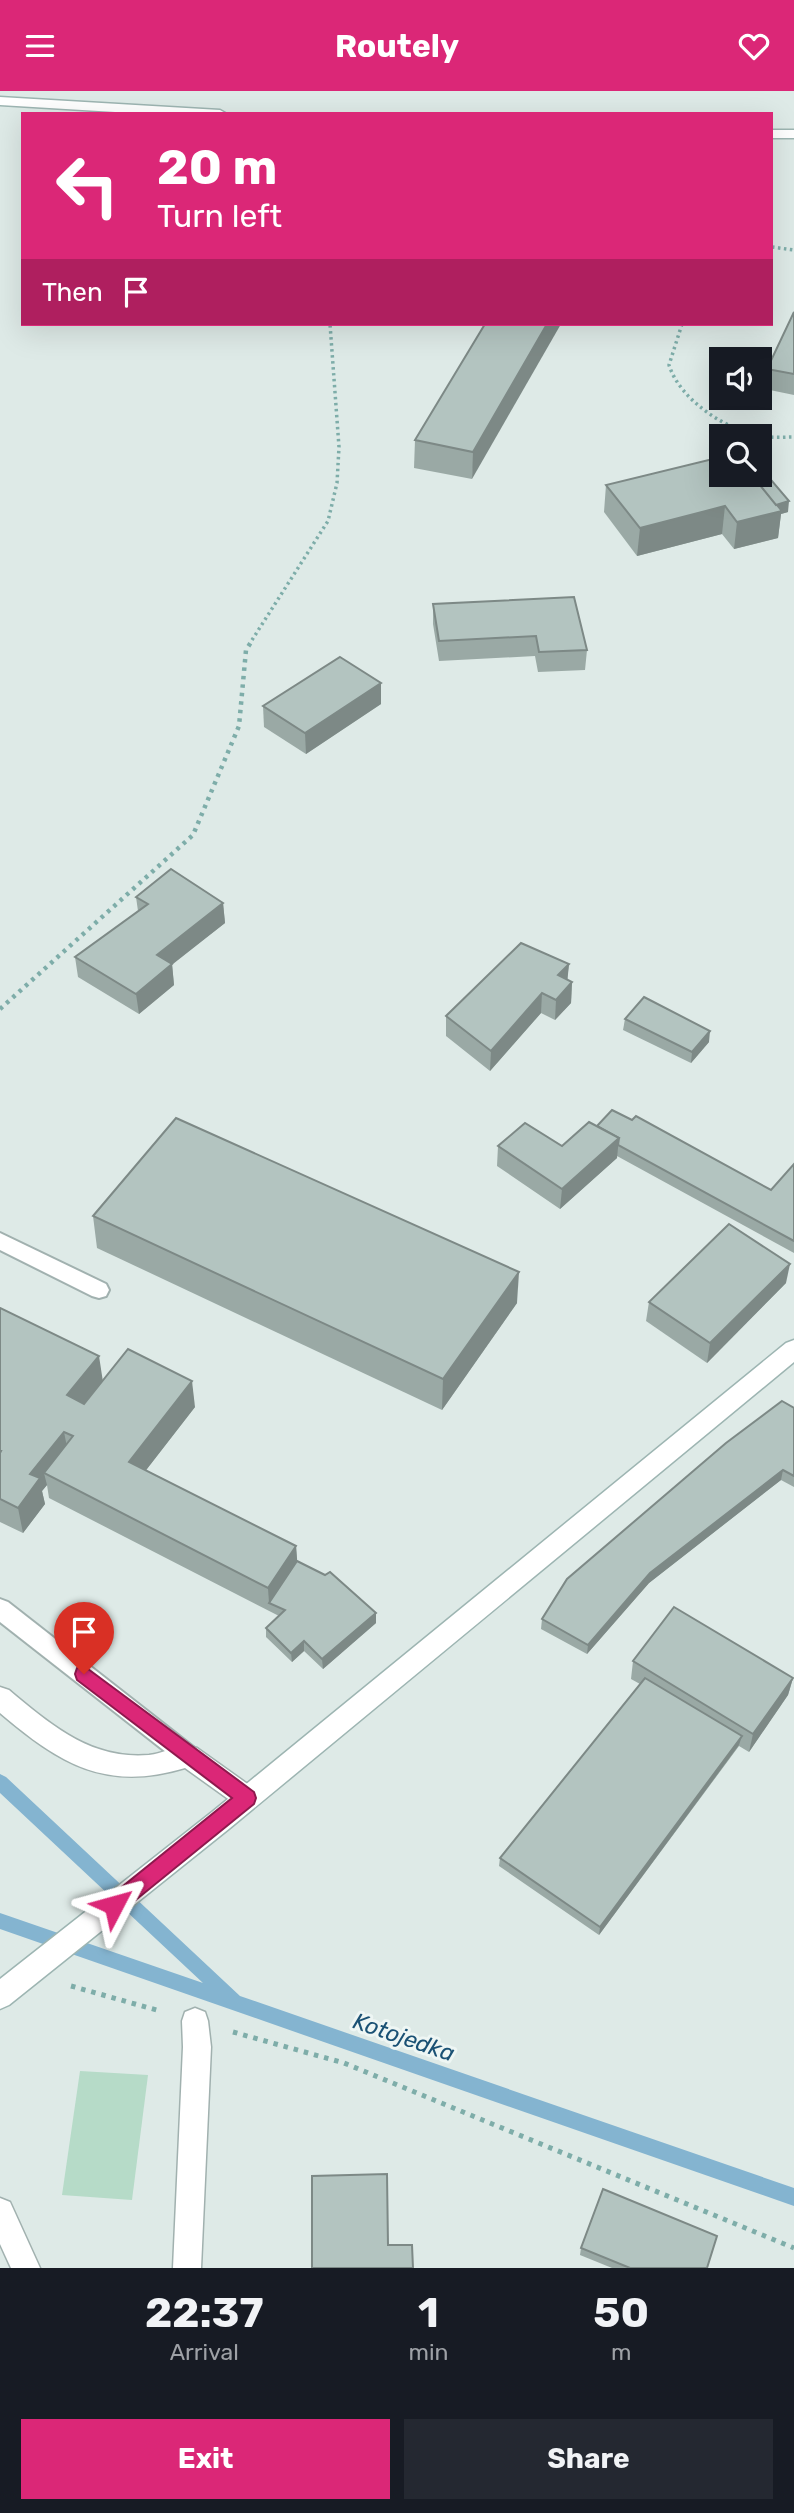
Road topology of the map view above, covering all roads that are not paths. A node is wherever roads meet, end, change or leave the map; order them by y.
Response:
1 (0, 101) edge
2 (186, 112) edge
3 (773, 134) edge
4 (794, 134) edge
5 (0, 1241) edge
6 (99, 1290) dead end
7 (794, 1349) edge
8 (0, 1609) edge
9 (0, 1698) edge
10 (188, 1756) junction
11 (247, 1798) junction
12 (0, 1996) edge
13 (195, 2021) road end
14 (0, 2212) edge
15 (26, 2268) edge
16 (187, 2268) edge

1 - 2 street
3 - 4 street
5 - 6 lane
7 - 11 street
8 - 10 lane
9 - 10 street
10 - 11 street
11 - 12 street
13 - 16 street
14 - 15 street

